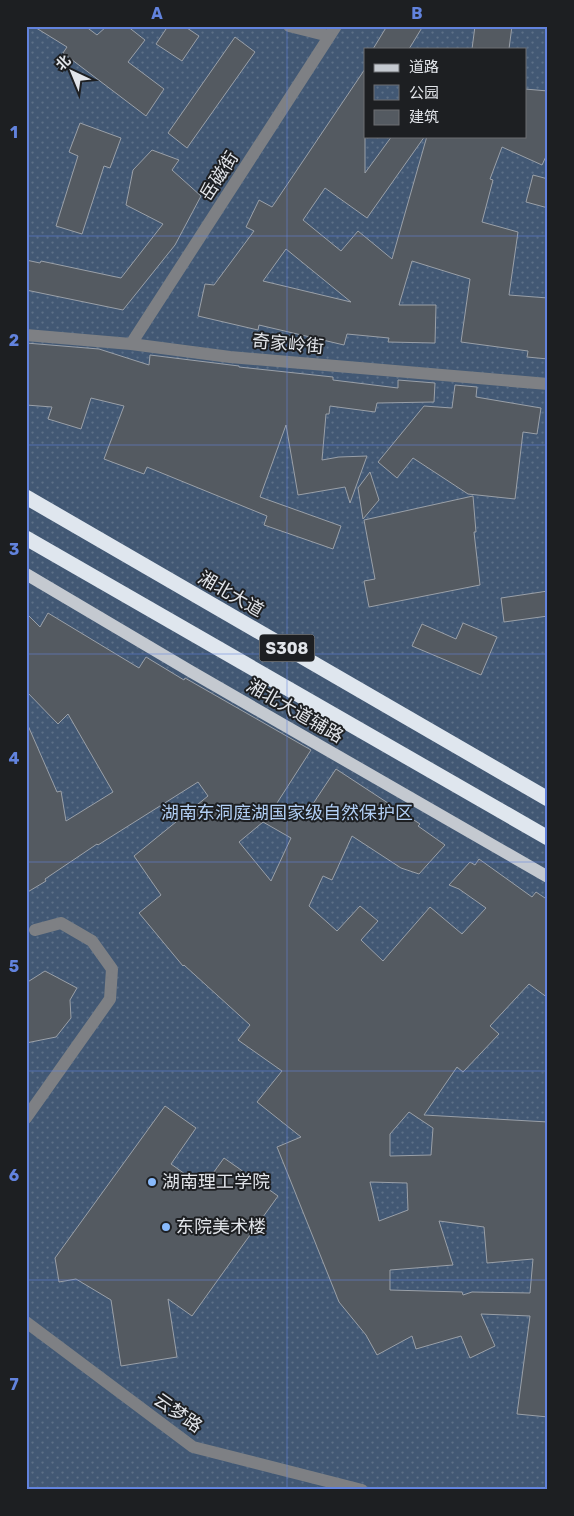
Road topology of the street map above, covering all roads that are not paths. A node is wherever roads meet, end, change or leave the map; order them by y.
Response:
1 (289, 26) edge
2 (333, 31) edge
3 (26, 335) edge
4 (132, 344) junction
5 (548, 384) edge
6 (26, 497) edge
7 (26, 538) edge
8 (26, 574) edge
9 (548, 799) edge
10 (548, 838) edge
11 (548, 877) edge
12 (35, 930) dead end
13 (26, 1118) edge
14 (26, 1322) edge
15 (362, 1490) edge

1 - 2 street
2 - 4 street, 岳磁街
3 - 4 street, 奇家岭街
4 - 5 street, 奇家岭街
6 - 9 highway, 湘北大道 / S308
7 - 10 highway, S308
8 - 11 main road, 湘北大道辅路
12 - 13 street
14 - 15 street, 云梦路

